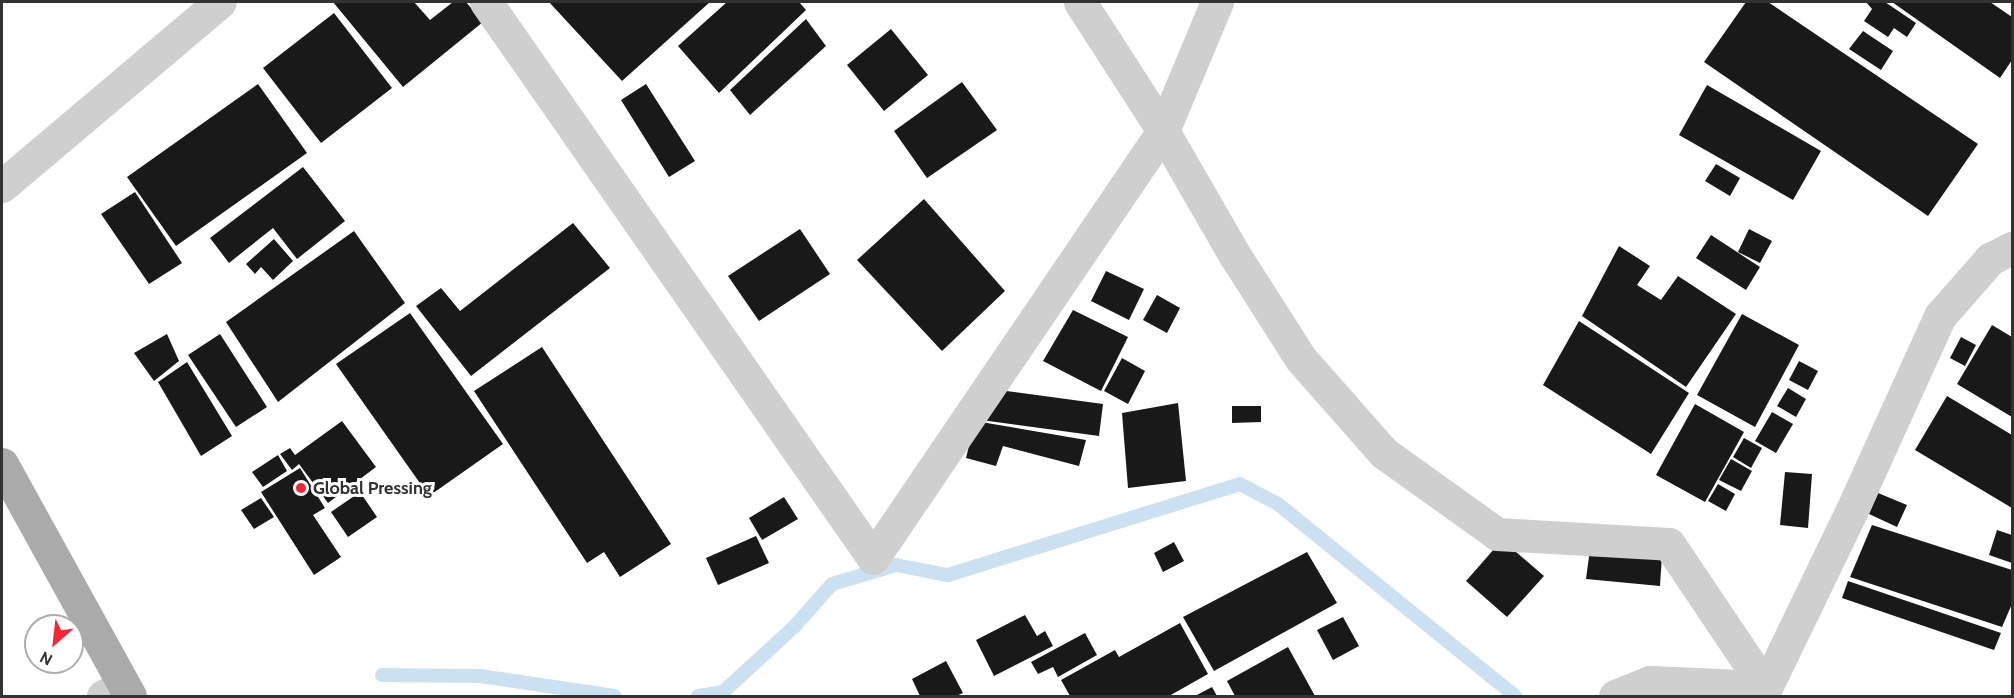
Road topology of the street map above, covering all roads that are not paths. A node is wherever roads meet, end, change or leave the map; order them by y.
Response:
1 (220, 2) edge
2 (486, 2) edge
3 (1080, 2) edge
4 (1217, 2) edge
5 (1163, 131) junction
6 (2, 186) edge
7 (2005, 260) edge
8 (2, 464) edge
9 (1763, 692) edge
10 (119, 693) edge
11 (1615, 696) edge

1 - 6 street
2 - 5 street
3 - 5 street
4 - 5 street
5 - 9 street
7 - 9 street
8 - 10 main road
9 - 11 street

